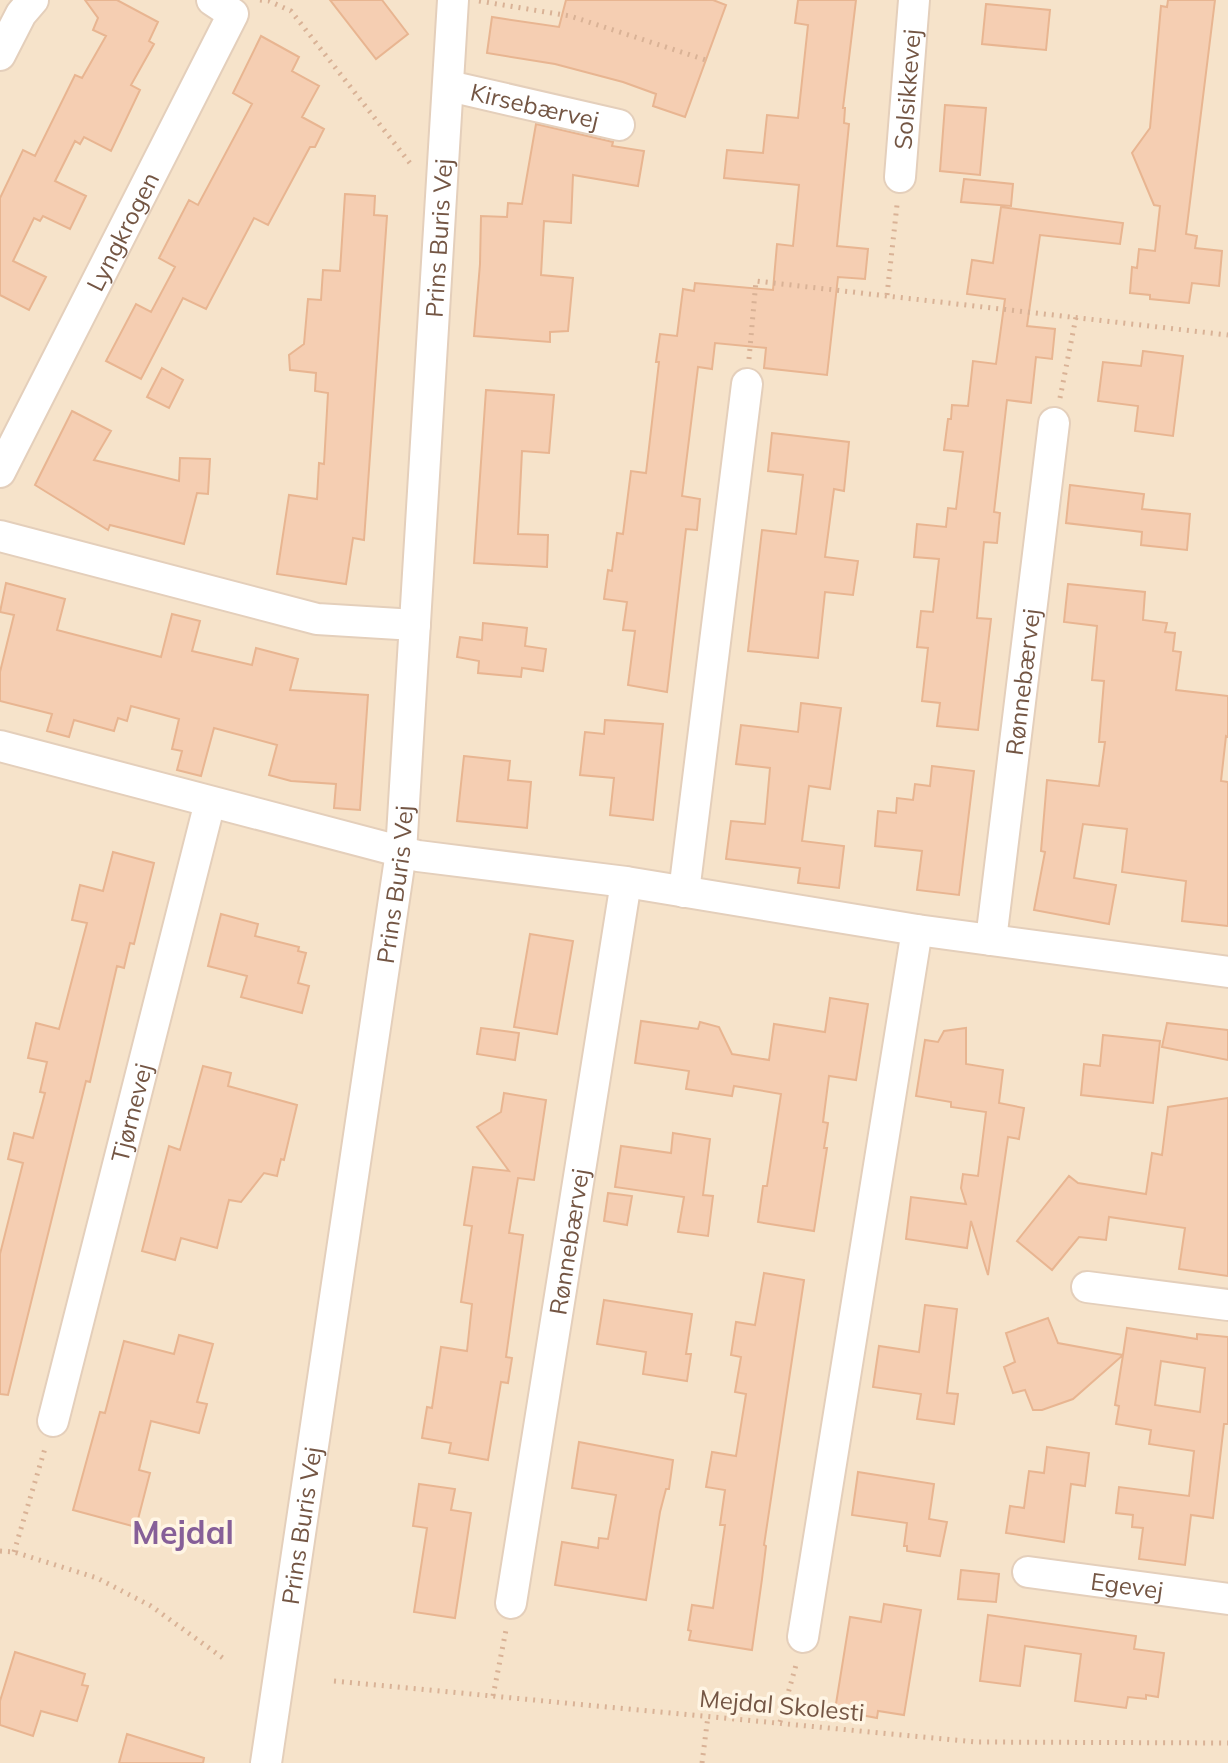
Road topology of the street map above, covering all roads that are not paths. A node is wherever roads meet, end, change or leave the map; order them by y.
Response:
1 (33, 0) edge
2 (212, 0) edge
3 (453, 0) edge
4 (914, 0) edge
5 (0, 55) edge
6 (449, 86) junction
7 (619, 125) dead end
8 (900, 177) road end
9 (747, 384) road end
10 (1054, 423) road end
11 (0, 472) edge
12 (0, 536) edge
13 (415, 625) junction
14 (0, 746) edge
15 (210, 802) junction
16 (401, 852) junction
17 (626, 882) junction
18 (684, 892) junction
19 (917, 930) junction
20 (991, 940) junction
21 (1228, 972) edge
22 (1087, 1287) dead end
23 (1228, 1305) edge
24 (53, 1421) road end
25 (1028, 1572) dead end
26 (1228, 1599) edge
27 (511, 1603) road end
28 (803, 1637) road end
29 (266, 1763) edge

1 - 5 street
2 - 11 street, Lyngkrogen
3 - 6 street, Prins Buris Vej
4 - 8 street, Solsikkevej
6 - 7 street, Kirsebærvej
6 - 13 street, Prins Buris Vej
9 - 18 street
10 - 20 street, Rønnebærvej
12 - 13 street
13 - 16 street, Prins Buris Vej
14 - 15 street
15 - 16 street
15 - 24 street, Tjørnevej
16 - 17 street
16 - 29 street, Prins Buris Vej
17 - 18 street
17 - 27 street, Rønnebærvej
18 - 19 street
19 - 20 street
19 - 28 street
20 - 21 street
22 - 23 street
25 - 26 street, Egevej

